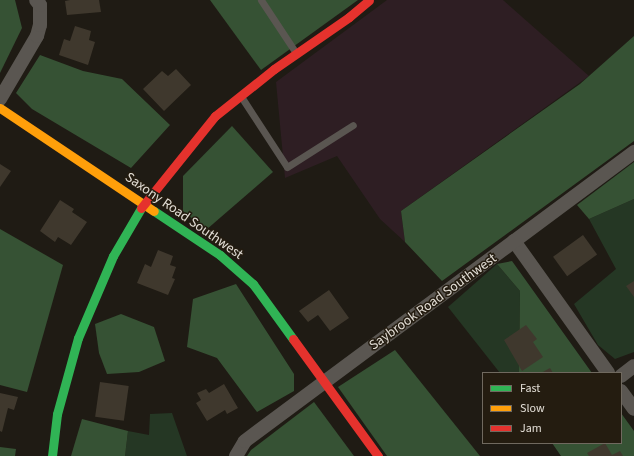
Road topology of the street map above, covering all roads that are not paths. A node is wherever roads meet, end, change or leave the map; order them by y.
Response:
1 (36, 0) edge
2 (369, 0) edge
3 (265, 1) edge
4 (296, 54) junction
5 (240, 96) junction
6 (0, 99) edge
7 (0, 108) edge
8 (354, 125) dead end
9 (634, 152) edge
10 (144, 204) junction
11 (514, 241) junction
12 (634, 366) edge
13 (607, 372) edge
14 (622, 375) edge
15 (324, 382) junction
16 (622, 392) edge
17 (634, 409) edge
18 (52, 456) edge
19 (236, 456) edge
20 (378, 456) edge

1 - 6 street
2 - 4 street
3 - 4 lane
4 - 5 street
5 - 8 lane
5 - 10 street
7 - 10 street, Saxony Road Southwest
9 - 11 street, Saybrook Road Southwest
10 - 15 street, Saxony Road Southwest
10 - 18 street
11 - 13 street
11 - 15 street, Saybrook Road Southwest
12 - 14 street
15 - 19 street, Saybrook Road Southwest
15 - 20 street, Saxony Road Southwest
16 - 17 street

